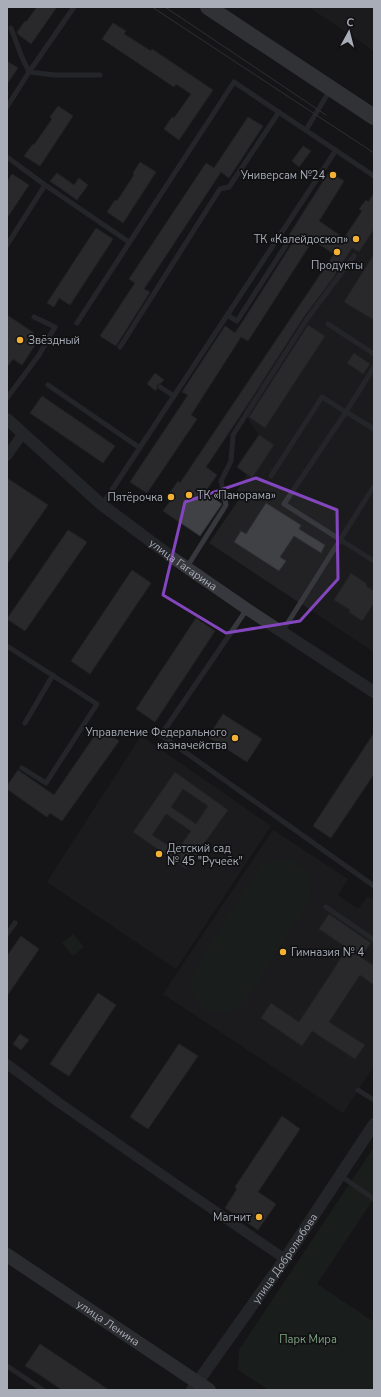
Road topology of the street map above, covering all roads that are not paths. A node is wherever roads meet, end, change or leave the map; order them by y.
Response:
1 (74, 7) edge
2 (208, 7) edge
3 (11, 28) dead end
4 (29, 72) junction
5 (100, 75) dead end
6 (331, 88) junction
7 (7, 107) edge
8 (279, 112) junction
9 (374, 117) edge
10 (306, 130) junction
11 (336, 150) junction
12 (7, 157) edge
13 (374, 176) edge
14 (45, 185) junction
15 (279, 236) junction
16 (128, 242) junction
17 (7, 245) edge
18 (354, 256) dead end
19 (227, 315) junction
20 (34, 317) dead end
21 (77, 323) dead end
22 (328, 324) dead end
23 (120, 347) dead end
24 (374, 354) edge
25 (374, 367) edge
26 (48, 385) dead end
27 (160, 387) dead end
28 (174, 396) junction
29 (7, 398) edge
30 (346, 412) junction
31 (7, 419) edge
32 (374, 429) edge
33 (22, 432) junction
34 (140, 448) junction
35 (7, 456) edge
36 (271, 476) dead end
37 (374, 486) edge
38 (102, 505) junction
39 (340, 540) junction
40 (374, 561) edge
41 (187, 567) junction
42 (247, 609) junction
43 (282, 632) junction
44 (7, 646) edge
45 (53, 675) junction
46 (374, 692) edge
47 (25, 723) dead end
48 (22, 768) dead end
49 (374, 886) edge
50 (326, 907) dead end
51 (15, 923) dead end
52 (7, 934) edge
53 (374, 940) edge
54 (7, 1064) edge
55 (358, 1090) dead end
56 (374, 1100) edge
57 (374, 1124) edge
58 (340, 1176) junction
59 (374, 1199) edge
60 (7, 1255) edge
61 (285, 1259) junction
62 (7, 1366) edge
63 (200, 1387) edge
64 (43, 1390) edge

1 - 4 lane
2 - 6 main road
3 - 4 lane
4 - 5 lane
4 - 7 lane
6 - 9 main road
6 - 10 lane
8 - 10 lane
8 - 16 lane
8 - 23 lane
10 - 11 lane
11 - 13 lane
11 - 15 lane
12 - 14 lane
14 - 16 lane
14 - 17 lane
15 - 19 lane
15 - 19 lane
16 - 21 lane
18 - 41 lane
19 - 28 lane
20 - 29 lane
22 - 24 lane
25 - 30 lane
26 - 34 lane
27 - 28 lane
28 - 34 lane
30 - 32 lane
30 - 36 lane
30 - 39 lane
31 - 33 street, улица Гагарина
33 - 35 street
33 - 38 street, улица Гагарина
34 - 38 lane
37 - 39 lane
38 - 41 street, улица Гагарина
39 - 40 lane
39 - 43 lane
41 - 42 street, улица Гагарина
42 - 43 street, улица Гагарина
42 - 49 lane
43 - 46 street, улица Гагарина
44 - 45 lane
45 - 47 lane
45 - 48 lane
50 - 53 lane
51 - 52 lane
54 - 61 street
55 - 56 lane
57 - 58 street, улица Добролюбова
58 - 59 lane
58 - 61 street, улица Добролюбова
60 - 63 main road, улица Ленина
61 - 63 street, улица Добролюбова
62 - 64 lane

